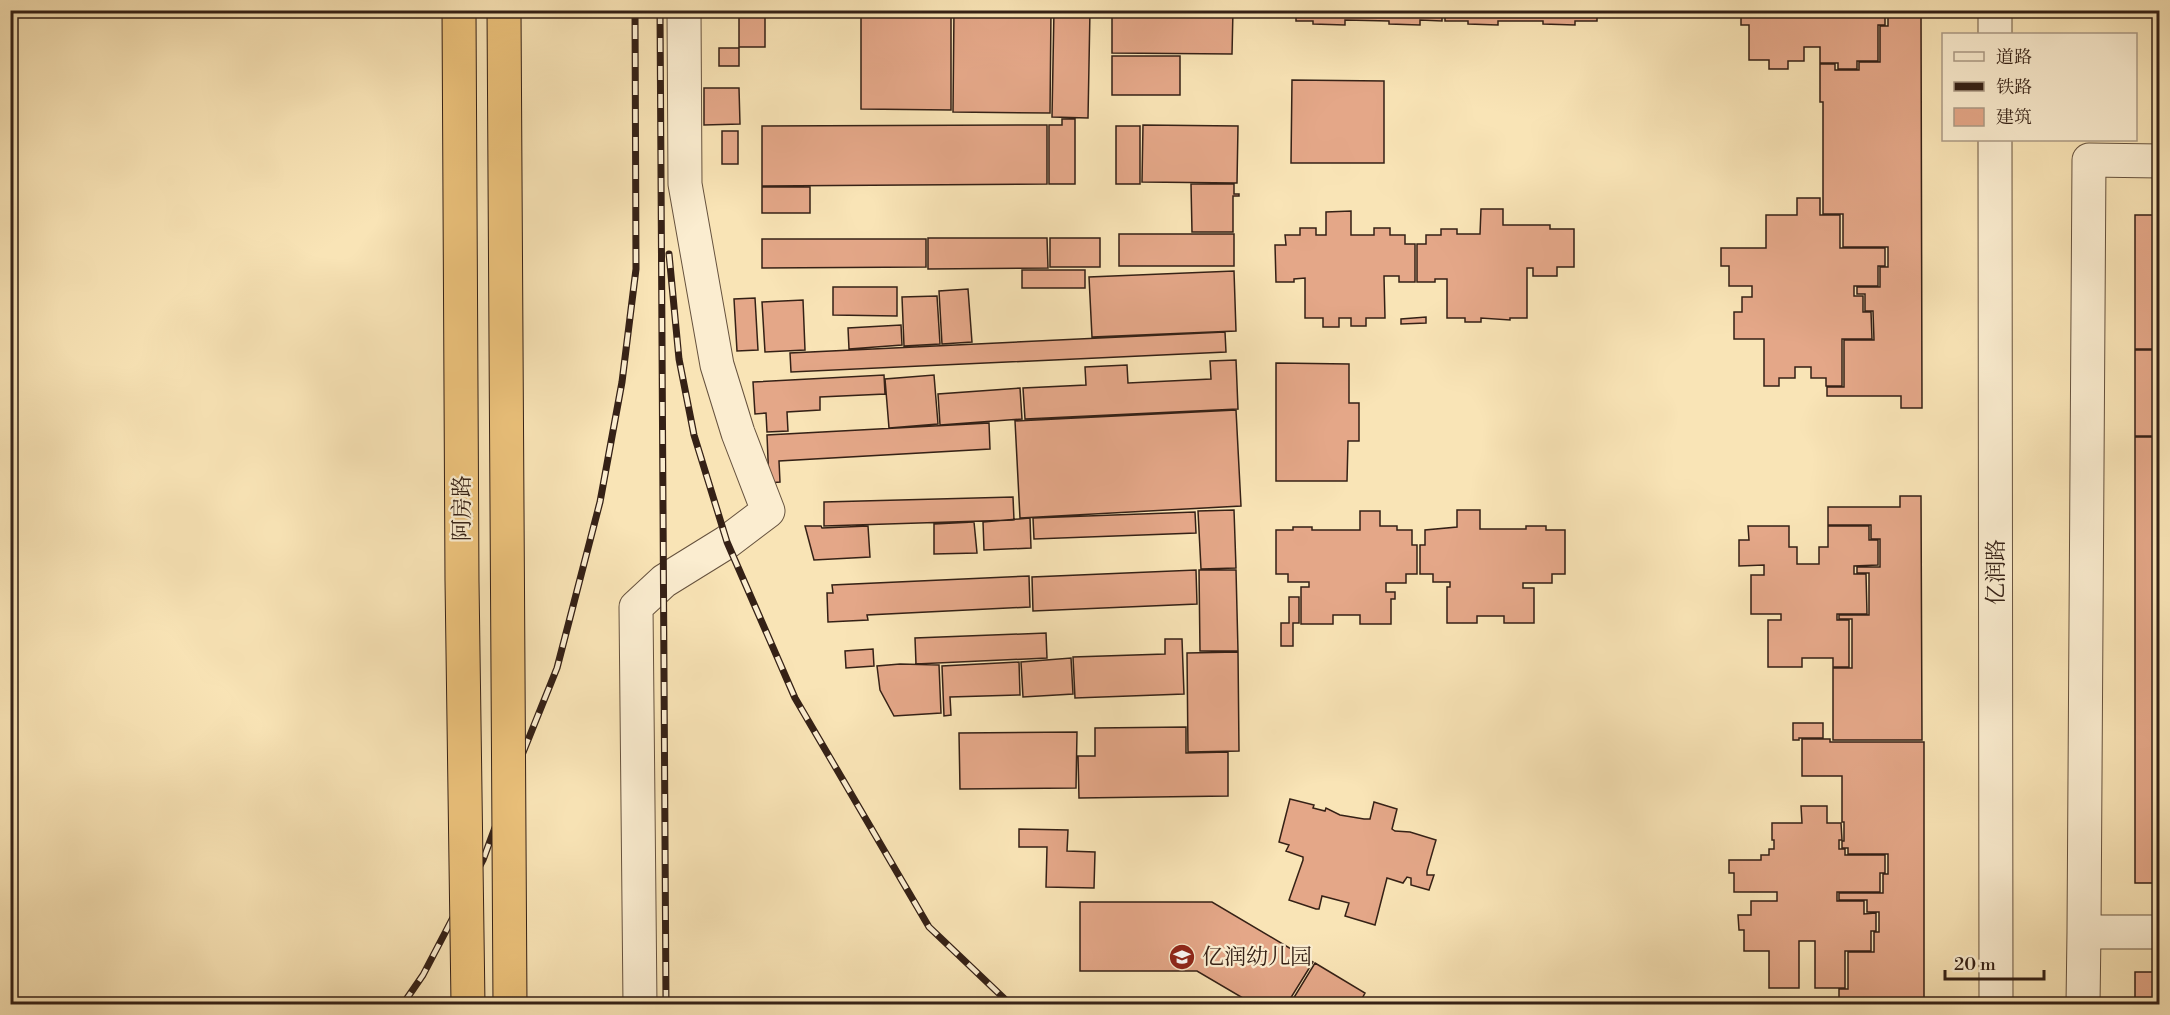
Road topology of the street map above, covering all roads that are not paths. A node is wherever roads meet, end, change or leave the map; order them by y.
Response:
1 (459, 10) edge
2 (504, 10) edge
3 (684, 10) edge
4 (1995, 10) edge
5 (1995, 33) edge
6 (1995, 141) edge
7 (2160, 161) edge
8 (2084, 932) junction
9 (2160, 932) edge
10 (468, 1005) edge
11 (510, 1005) edge
12 (640, 1005) edge
13 (1996, 1005) edge
14 (2084, 1005) edge

1 - 10 main road, 阿房路, bridge
2 - 11 main road, 阿房路, bridge
3 - 12 street
4 - 5 street
6 - 13 street, 亿润路
7 - 8 street
8 - 9 street
8 - 14 street

